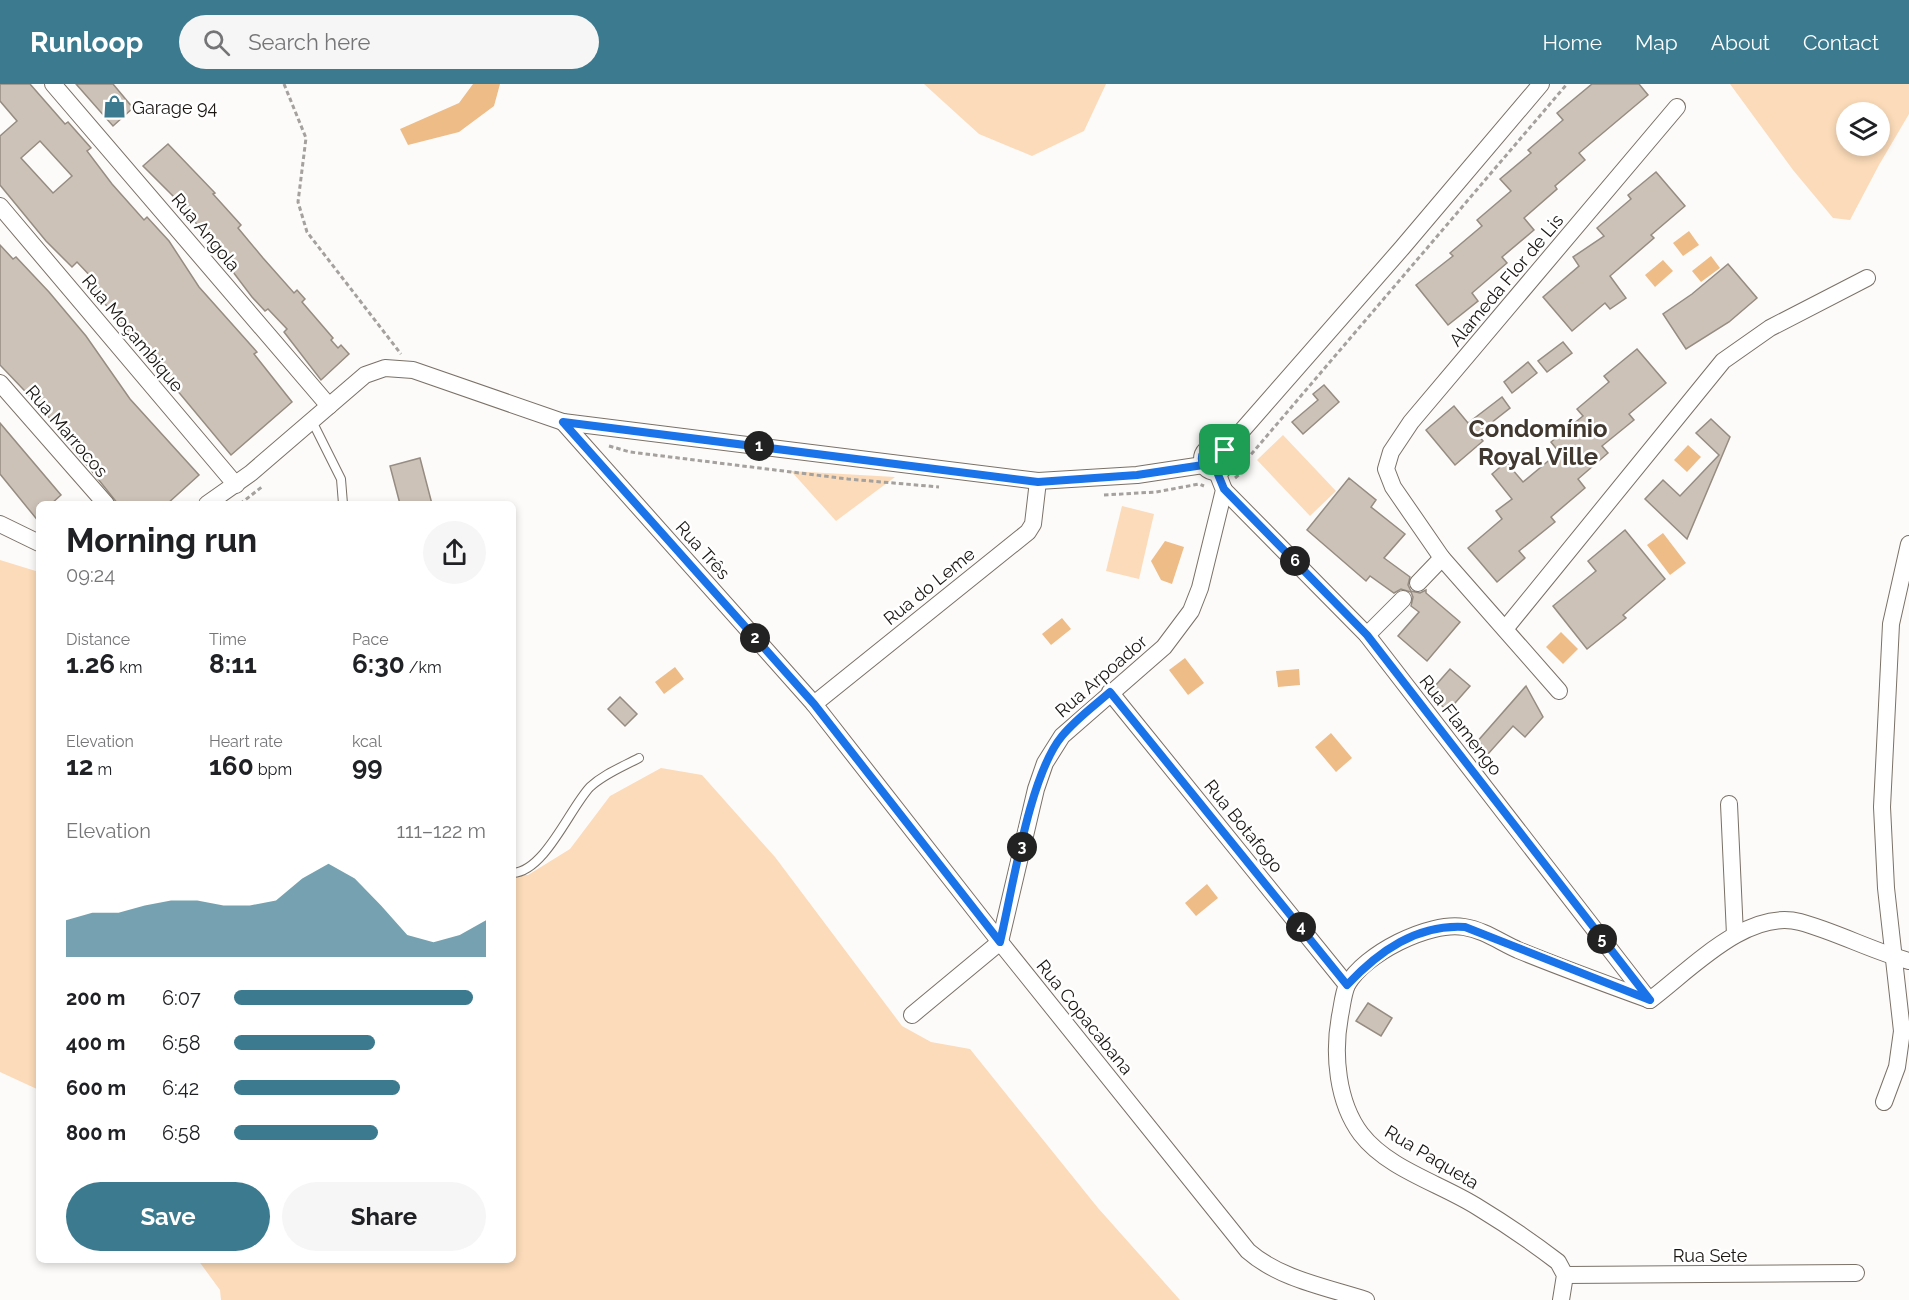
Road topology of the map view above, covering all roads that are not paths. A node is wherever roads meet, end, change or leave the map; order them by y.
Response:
1 (53, 84) edge
2 (1541, 84) edge
3 (1677, 107) dead end
4 (0, 206) edge
5 (1867, 278) dead end
6 (0, 383) edge
7 (329, 406) junction
8 (312, 422) junction
9 (563, 422) junction
10 (1225, 450) junction
11 (1217, 478) junction
12 (1038, 482) junction
13 (236, 485) junction
14 (103, 501) edge
15 (212, 501) edge
16 (343, 501) edge
17 (0, 524) edge
18 (36, 542) edge
19 (1909, 544) edge
20 (1442, 558) junction
21 (1418, 583) dead end
22 (1402, 600) dead end
23 (1506, 629) junction
24 (1367, 635) junction
25 (1110, 692) junction
26 (1559, 692) dead end
27 (814, 704) junction
28 (639, 759) dead end
29 (1729, 804) dead end
30 (516, 873) edge
31 (1734, 935) junction
32 (1000, 942) junction
33 (1901, 959) edge
34 (1347, 985) junction
35 (1650, 1000) junction
36 (912, 1015) dead end
37 (1884, 1102) dead end
38 (1856, 1273) dead end
39 (1565, 1275) junction
40 (1366, 1300) edge
41 (1561, 1300) edge

1 - 7 street, Rua Angola
2 - 10 street
3 - 20 street, Alameda Flor de Lis
4 - 13 street, Rua Moçambique
5 - 23 street
6 - 14 street, Rua Marrocos
7 - 8 street
7 - 9 street
8 - 13 street
8 - 16 lane
9 - 12 street
9 - 27 street, Rua Três
10 - 11 street, Rua Arpoador
10 - 11 street
11 - 12 street
11 - 24 street, Rua Flamengo
11 - 25 street, Rua Arpoador
12 - 27 street, Rua do Leme
13 - 15 street
17 - 18 street
19 - 33 street
20 - 21 street
20 - 23 street
22 - 24 street
23 - 26 street
24 - 35 street, Rua Flamengo
25 - 32 street, Rua Arpoador
25 - 34 street, Rua Botafogo
27 - 32 street, Rua Copacabana
28 - 30 lane
29 - 31 street
31 - 33 street
31 - 35 street
32 - 36 street
32 - 40 street, Rua Copacabana
33 - 37 street
34 - 35 street
34 - 39 street, Rua Paqueta
38 - 39 street, Rua Sete
39 - 41 street

